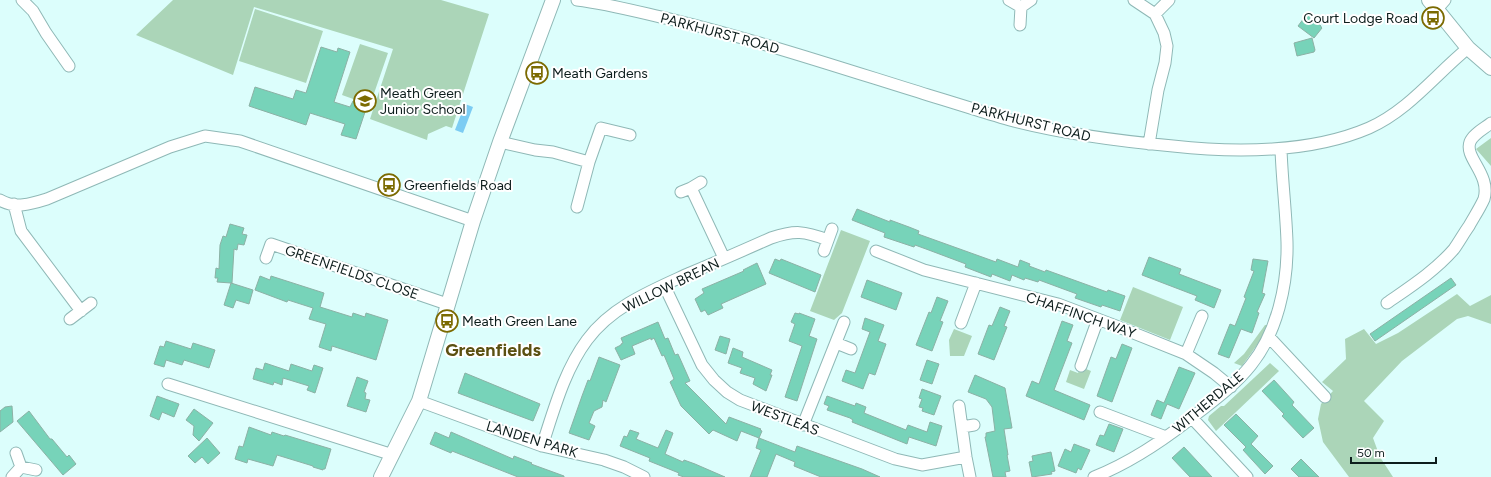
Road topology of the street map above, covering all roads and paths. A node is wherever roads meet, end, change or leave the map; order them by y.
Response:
1 (22, 0) edge
2 (553, 0) edge
3 (577, 0) edge
4 (1009, 0) edge
5 (1031, 0) edge
6 (1134, 0) edge
7 (1169, 0) edge
8 (1437, 3) edge
9 (1021, 7) junction
10 (1155, 14) junction
11 (1020, 24) dead end
12 (1468, 48) junction
13 (69, 66) dead end
14 (1491, 68) edge
15 (1491, 123) edge
16 (630, 135) dead end
17 (500, 142) junction
18 (1149, 144) junction
19 (1281, 148) junction
20 (589, 162) junction
21 (701, 182) dead end
22 (0, 200) edge
23 (14, 204) junction
24 (578, 207) dead end
25 (473, 221) junction
26 (832, 229) dead end
27 (828, 240) junction
28 (824, 251) dead end
29 (876, 251) dead end
30 (266, 258) dead end
31 (724, 258) junction
32 (976, 283) junction
33 (664, 285) junction
34 (91, 303) dead end
35 (1387, 303) dead end
36 (448, 304) junction
37 (81, 311) junction
38 (1202, 316) dead end
39 (70, 319) dead end
40 (1098, 319) junction
41 (844, 322) dead end
42 (961, 323) dead end
43 (1269, 337) junction
44 (836, 343) junction
45 (851, 349) dead end
46 (1186, 354) junction
47 (1081, 366) dead end
48 (168, 384) dead end
49 (1231, 387) junction
50 (1326, 397) dead end
51 (419, 401) junction
52 (960, 406) dead end
53 (1100, 412) dead end
54 (1192, 418) junction
55 (803, 425) junction
56 (974, 425) dead end
57 (962, 427) junction
58 (1166, 437) junction
59 (542, 446) junction
60 (16, 453) dead end
61 (393, 455) junction
62 (966, 457) junction
63 (20, 467) junction
64 (36, 470) dead end
65 (1101, 476) edge
66 (12, 477) edge
67 (381, 477) edge
68 (644, 477) edge
69 (970, 477) edge
70 (1247, 477) edge

1 - 13 street
2 - 17 street
3 - 18 street, PARKHURST ROAD
4 - 9 street
5 - 9 street
6 - 10 street
7 - 10 street
8 - 12 street
9 - 11 street
10 - 18 street
12 - 14 street
12 - 19 street, PARKHURST ROAD
15 - 35 street
16 - 20 street
17 - 20 street
17 - 25 street
18 - 19 street, PARKHURST ROAD
19 - 43 street, WITHERDALE
20 - 24 street
21 - 31 street
22 - 23 street
23 - 25 street
23 - 37 street
25 - 36 street
26 - 27 street
27 - 28 street
27 - 31 street, WILLOW BREAN
29 - 32 street, CHAFFINCH WAY
30 - 36 street, GREENFIELDS CLOSE
31 - 33 street, WILLOW BREAN
32 - 40 street, CHAFFINCH WAY
32 - 42 street
33 - 55 street, WESTLEAS
33 - 59 street, WILLOW BREAN
34 - 37 street
36 - 51 street
37 - 39 street
38 - 46 street
40 - 46 street, CHAFFINCH WAY
40 - 47 street
41 - 44 street
43 - 49 street, WITHERDALE
43 - 50 street
44 - 45 street
44 - 55 street
46 - 49 street, CHAFFINCH WAY
48 - 61 street
49 - 54 street, WITHERDALE
51 - 59 street, LANDEN PARK
51 - 61 street
52 - 57 street
53 - 58 street
54 - 58 street, WITHERDALE
54 - 70 street
55 - 62 street, WESTLEAS
56 - 57 street
57 - 62 street
58 - 65 street, WITHERDALE
59 - 68 street, LANDEN PARK
60 - 63 street
61 - 67 street
62 - 69 street
63 - 64 street
63 - 66 street

